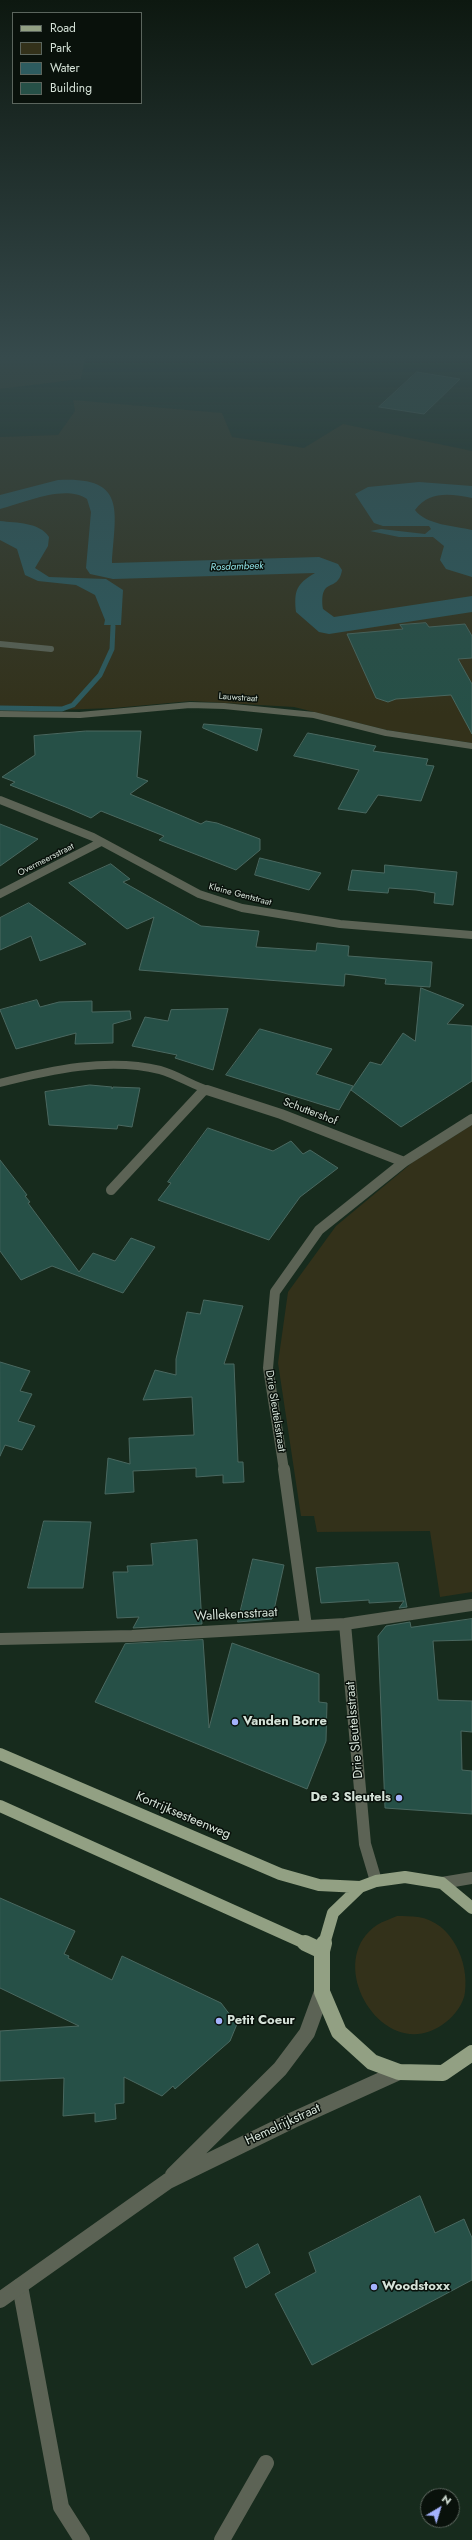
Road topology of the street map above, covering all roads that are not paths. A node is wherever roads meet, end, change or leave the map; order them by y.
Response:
1 (0, 644) edge
2 (51, 649) dead end
3 (0, 714) edge
4 (472, 746) edge
5 (0, 800) edge
6 (101, 842) junction
7 (0, 894) edge
8 (472, 935) edge
9 (0, 1083) edge
10 (204, 1090) junction
11 (472, 1119) edge
12 (404, 1162) junction
13 (111, 1190) dead end
14 (472, 1605) edge
15 (345, 1624) junction
16 (306, 1626) junction
17 (0, 1639) edge
18 (0, 1754) edge
19 (0, 1806) edge
20 (472, 1878) edge
21 (376, 1882) junction
22 (442, 1883) junction
23 (360, 1887) junction
24 (472, 1908) edge
25 (322, 1951) junction
26 (322, 1992) junction
27 (472, 2053) edge
28 (399, 2072) junction
29 (168, 2181) junction
30 (20, 2286) junction
31 (0, 2300) edge
32 (266, 2462) dead end
33 (82, 2540) edge
34 (222, 2540) edge

1 - 2 street
3 - 4 street, Lauwstraat
5 - 6 street, Kleine Gentstraat
6 - 7 street, Overmeersstraat
6 - 8 street, Kleine Gentstraat
9 - 10 street, Schuttershof
10 - 12 street, Schuttershof
10 - 13 street
11 - 12 street, Drie Sleutelsstraat
12 - 16 street, Drie Sleutelsstraat
14 - 15 street, Wallekensstraat
15 - 16 street, Wallekensstraat
15 - 21 street, Drie Sleutelsstraat
16 - 17 street, Wallekensstraat
18 - 23 main road, Kortrijksesteenweg
19 - 25 main road
20 - 22 street
21 - 22 main road
21 - 23 main road
22 - 24 main road
23 - 25 main road
25 - 26 main road
26 - 28 main road
26 - 29 street, Hemelrijkstraat
27 - 28 main road
28 - 29 street, Hemelrijkstraat
29 - 30 street, Hemelrijkstraat
30 - 31 street, Hemelrijkstraat
30 - 33 street
32 - 34 street

